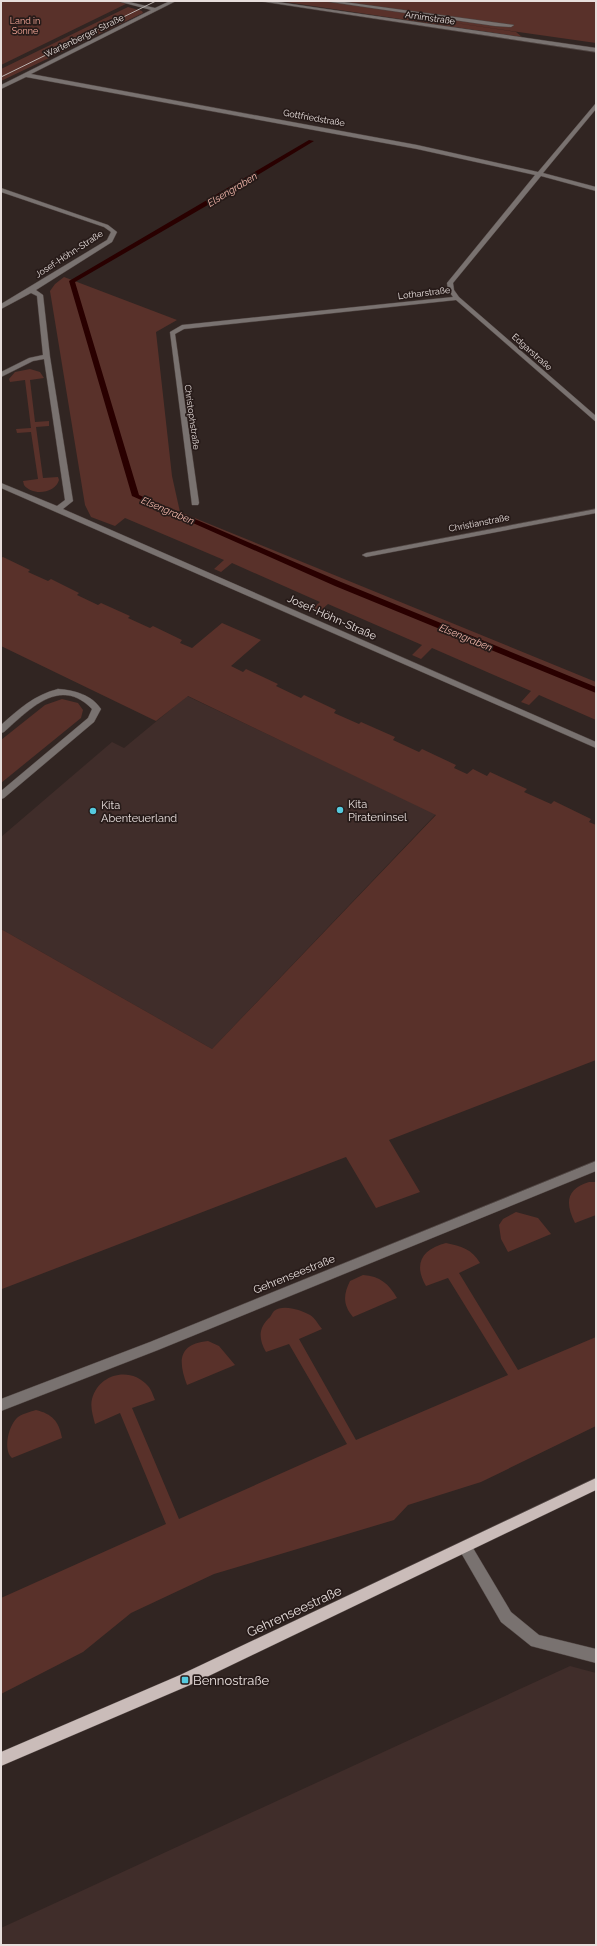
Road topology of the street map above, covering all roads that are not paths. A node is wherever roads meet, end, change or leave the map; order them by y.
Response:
1 (119, 1) edge
2 (174, 1) edge
3 (261, 1) edge
4 (326, 1) edge
5 (156, 10) junction
6 (511, 25) dead end
7 (596, 50) edge
8 (26, 75) junction
9 (1, 87) edge
10 (596, 105) edge
11 (539, 174) junction
12 (1, 190) edge
13 (596, 190) edge
14 (31, 290) junction
15 (457, 298) junction
16 (1, 307) edge
17 (172, 332) joint
18 (47, 357) junction
19 (1, 375) edge
20 (596, 420) edge
21 (1, 484) edge
22 (195, 504) dead end
23 (58, 509) junction
24 (596, 511) edge
25 (366, 555) dead end
26 (1, 730) edge
27 (596, 745) edge
28 (1, 796) edge
29 (596, 1166) edge
30 (1, 1405) edge
31 (596, 1484) edge
32 (465, 1547) junction
33 (596, 1656) edge
34 (1, 1759) edge

1 - 5 street
2 - 5 street, Wartenberger Straße
3 - 7 street, Arnimstraße
4 - 6 street
5 - 8 street, Wartenberger Straße
8 - 9 street, Wartenberger Straße
8 - 11 street, Gottfriedstraße
10 - 11 street, Lotharstraße
11 - 13 street, Gottfriedstraße
11 - 15 street, Lotharstraße
12 - 14 street, Josef-Höhn-Straße
14 - 16 street
14 - 18 street, Josef-Höhn-Straße
15 - 17 street, Lotharstraße
15 - 20 street, Edgarstraße
17 - 22 street, Christophstraße
18 - 19 street
18 - 23 street, Josef-Höhn-Straße
21 - 23 street, Josef-Höhn-Straße
23 - 27 street, Josef-Höhn-Straße
24 - 25 street, Christianstraße
26 - 28 street
29 - 30 street, Gehrenseestraße
31 - 32 main road, Gehrenseestraße
32 - 33 street
32 - 34 main road, Gehrenseestraße

